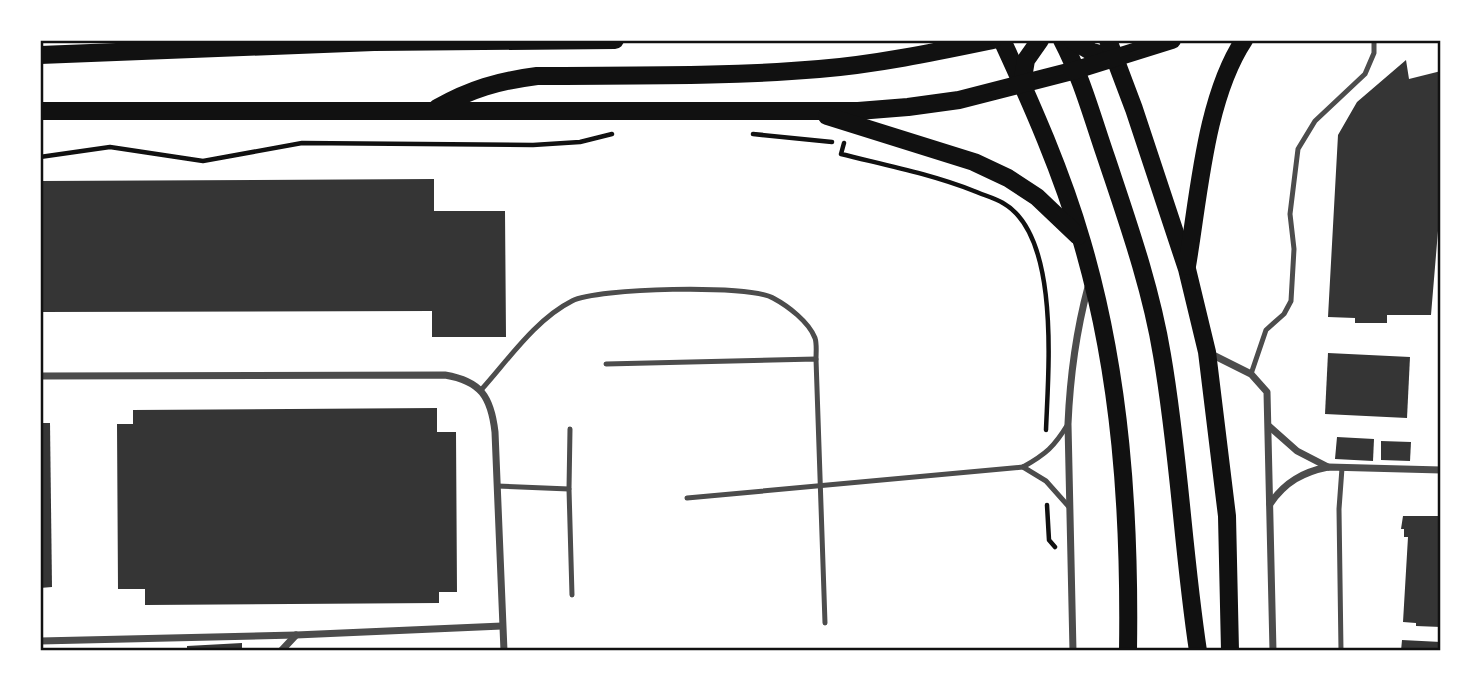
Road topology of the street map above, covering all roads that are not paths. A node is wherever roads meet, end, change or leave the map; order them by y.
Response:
1 (615, 40) edge
2 (993, 40) edge
3 (1002, 40) edge
4 (1040, 40) edge
5 (1062, 40) edge
6 (1072, 40) edge
7 (1108, 40) edge
8 (1172, 40) edge
9 (1244, 40) edge
10 (1374, 40) edge
11 (394, 41) edge
12 (40, 46) edge
13 (49, 55) edge
14 (1115, 58) junction
15 (1076, 70) junction
16 (1023, 84) junction
17 (433, 109) junction
18 (807, 110) junction
19 (40, 111) edge
20 (1081, 239) junction
21 (1186, 270) junction
22 (1091, 276) junction
23 (1207, 352) junction
24 (817, 359) junction
25 (606, 364) dead end
26 (1251, 374) junction
27 (40, 376) edge
28 (481, 390) junction
29 (1068, 424) junction
30 (1269, 427) junction
31 (570, 429) dead end
32 (1023, 467) junction
33 (1328, 467) junction
34 (1342, 468) junction
35 (1441, 470) edge
36 (822, 485) junction
37 (497, 486) junction
38 (569, 489) junction
39 (687, 498) dead end
40 (1270, 504) junction
41 (1071, 509) junction
42 (572, 595) dead end
43 (825, 623) dead end
44 (502, 626) junction
45 (296, 635) junction
46 (40, 640) edge
47 (281, 651) edge
48 (504, 651) edge
49 (1073, 651) edge
50 (1129, 651) edge
51 (1198, 651) edge
52 (1230, 651) edge
53 (1273, 651) edge
54 (1341, 651) edge

1 - 11 main road
2 - 17 main road
3 - 16 main road
4 - 16 main road
5 - 15 main road
6 - 14 main road
7 - 14 main road
8 - 14 main road
9 - 21 main road
10 - 26 lane
11 - 13 main road
12 - 13 main road
14 - 15 main road
14 - 21 main road
15 - 16 main road
15 - 51 main road
16 - 18 main road
16 - 20 main road
17 - 18 main road
17 - 19 main road
18 - 20 main road
20 - 22 main road
21 - 23 main road
22 - 29 street
22 - 50 main road
23 - 26 street
23 - 52 main road
24 - 25 lane
24 - 28 lane
24 - 36 lane
26 - 30 street
27 - 28 street
28 - 37 street
29 - 32 lane
29 - 41 street
30 - 33 street
30 - 40 street
31 - 38 lane
32 - 36 lane
32 - 41 lane
33 - 34 street
33 - 40 street
34 - 35 street
34 - 54 lane
36 - 39 lane
36 - 43 lane
37 - 38 lane
37 - 44 street
38 - 42 lane
40 - 53 street
41 - 49 street
44 - 45 street
44 - 48 street
45 - 46 street
45 - 47 street

